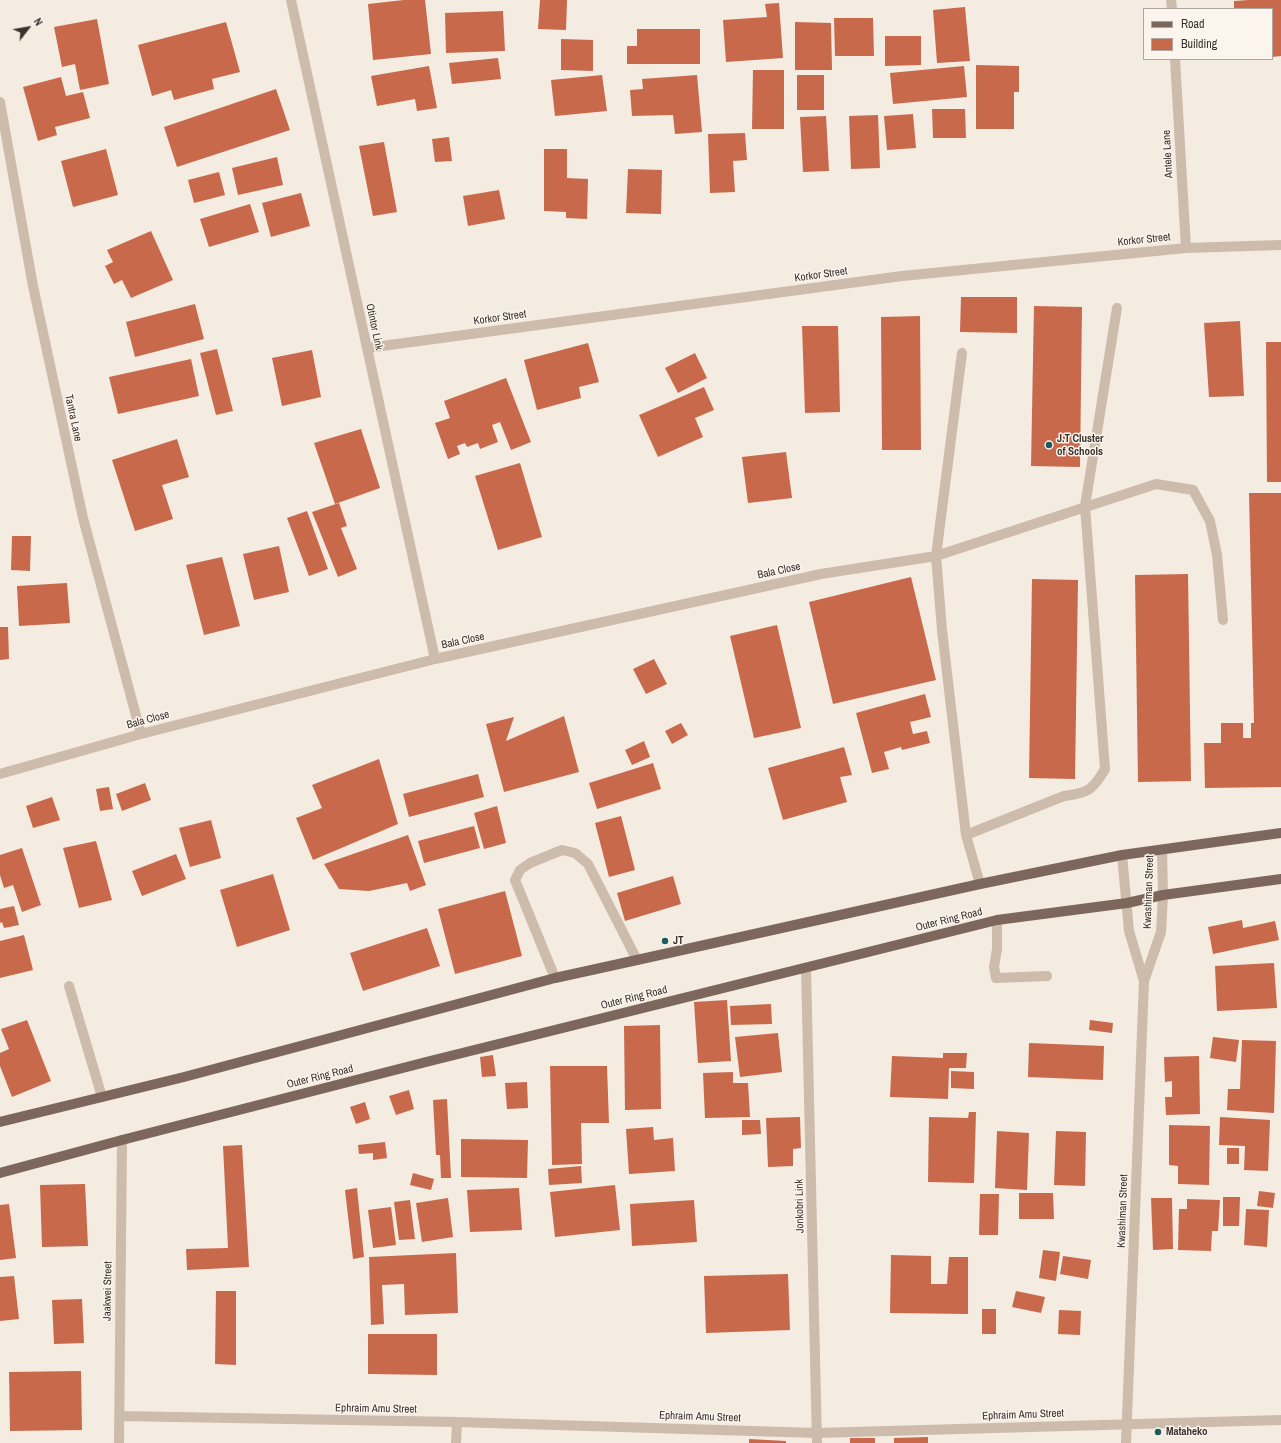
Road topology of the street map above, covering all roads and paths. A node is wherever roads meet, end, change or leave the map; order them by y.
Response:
1 (291, 0) edge
2 (1175, 60) edge
3 (0, 102) edge
4 (1281, 245) edge
5 (1186, 248) junction
6 (1116, 308) dead end
7 (367, 348) junction
8 (962, 353) dead end
9 (1086, 506) junction
10 (936, 556) junction
11 (1223, 620) dead end
12 (435, 659) junction
13 (141, 734) junction
14 (0, 774) edge
15 (1281, 833) edge
16 (966, 835) junction
17 (1162, 850) junction
18 (1122, 855) junction
19 (1281, 879) edge
20 (980, 884) junction
21 (1163, 895) junction
22 (1127, 903) junction
23 (997, 920) junction
24 (637, 960) junction
25 (806, 968) junction
26 (1047, 976) dead end
27 (555, 978) junction
28 (1144, 981) junction
29 (69, 986) dead end
30 (102, 1097) junction
31 (0, 1122) edge
32 (122, 1140) junction
33 (0, 1173) edge
34 (119, 1416) junction
35 (1281, 1420) edge
36 (457, 1422) junction
37 (1126, 1424) junction
38 (817, 1438) edge
39 (119, 1443) edge
40 (456, 1443) edge
41 (1126, 1443) edge

1 - 7 street, Otintor Link
2 - 5 street, Antele Lane
3 - 13 street, Tantra Lane
4 - 5 street, Korkor Street
5 - 7 street, Korkor Street
6 - 9 street
7 - 12 street, Otintor Link
8 - 10 street
9 - 10 street, Bala Close
9 - 11 street, Bala Close
9 - 16 street
10 - 12 street, Bala Close
10 - 16 street
12 - 13 street, Bala Close
13 - 14 street, Bala Close
15 - 17 main road
16 - 20 street
17 - 18 main road
17 - 21 street, Kwashiman Street
18 - 20 main road
18 - 22 street, Kwashiman Street
19 - 21 main road, Outer Ring Road
20 - 24 main road
21 - 22 main road, Outer Ring Road
21 - 28 street, Kwashiman Street
22 - 23 main road, Outer Ring Road
22 - 28 street, Kwashiman Street
23 - 25 main road, Outer Ring Road
23 - 26 street
24 - 27 main road
24 - 27 street
25 - 32 main road, Outer Ring Road
25 - 38 street, Jonkobri Link
27 - 30 main road
28 - 37 street, Kwashiman Street
29 - 30 street
30 - 31 main road
32 - 33 main road, Outer Ring Road
32 - 34 street, Jaakwei Street
34 - 36 street, Ephraim Amu Street
34 - 39 street, Jaakwei Street
35 - 37 street, Ephraim Amu Street
36 - 38 street, Ephraim Amu Street
36 - 40 street
37 - 38 street, Ephraim Amu Street
37 - 41 street, Kwashiman Street

